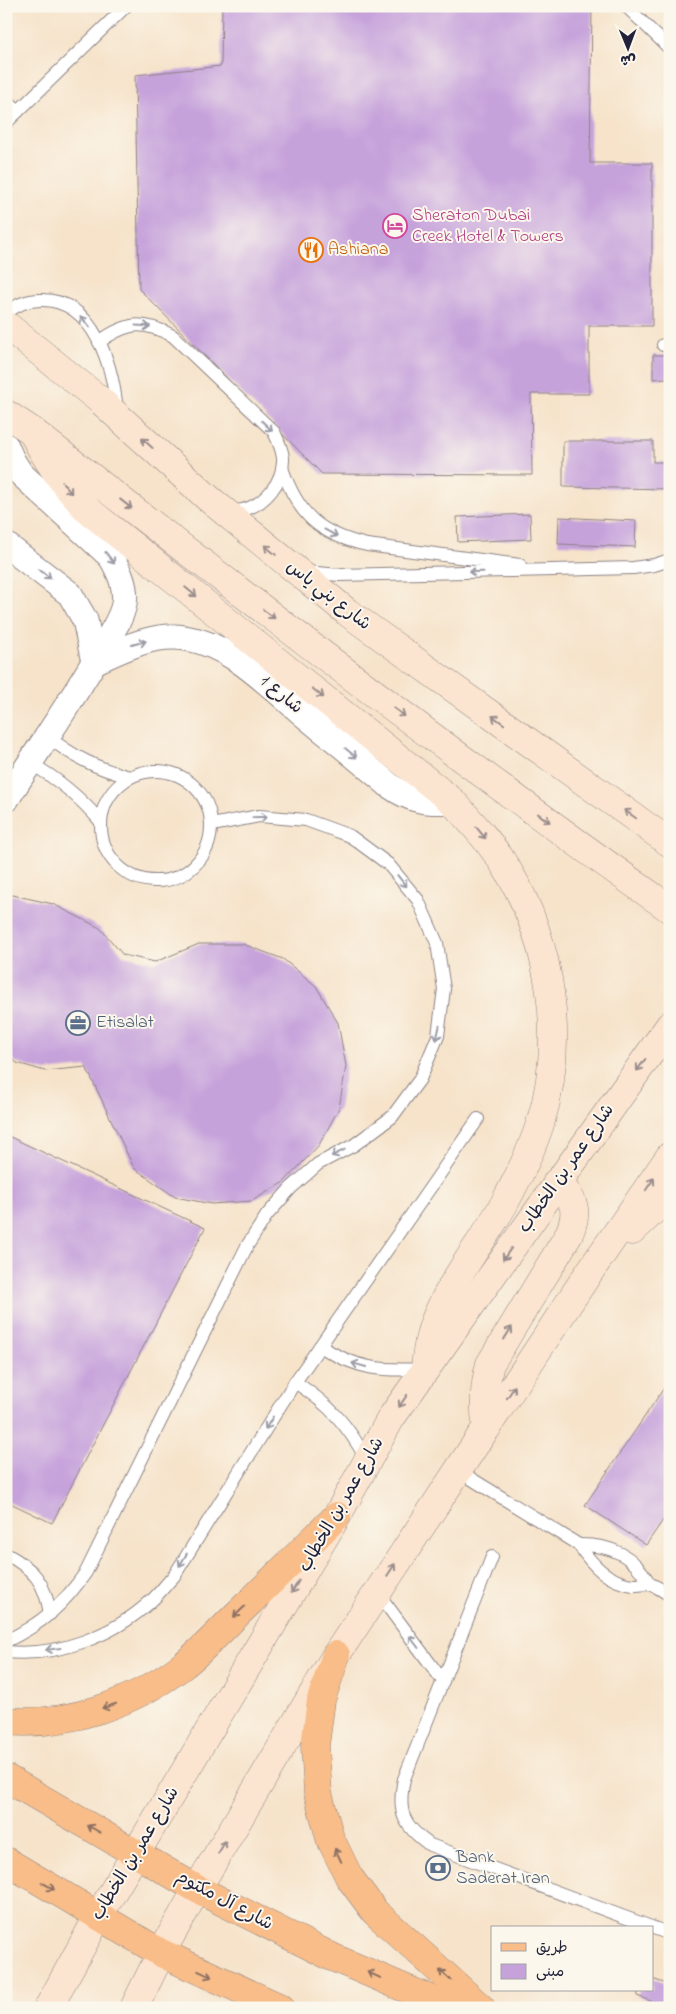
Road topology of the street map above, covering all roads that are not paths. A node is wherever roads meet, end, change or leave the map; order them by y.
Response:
1 (126, 6) edge
2 (626, 6) edge
3 (670, 49) edge
4 (6, 98) edge
5 (18, 111) junction
6 (6, 123) edge
7 (6, 314) edge
8 (6, 325) edge
9 (99, 342) junction
10 (6, 414) edge
11 (117, 416) junction
12 (32, 431) junction
13 (6, 446) edge
14 (282, 468) junction
15 (222, 510) junction
16 (6, 545) edge
17 (670, 560) edge
18 (293, 569) junction
19 (560, 570) junction
20 (94, 662) junction
21 (47, 736) junction
22 (30, 763) junction
23 (130, 777) junction
24 (6, 800) edge
25 (452, 801) junction
26 (101, 822) junction
27 (212, 825) junction
28 (670, 843) edge
29 (670, 909) edge
30 (670, 1025) edge
31 (478, 1118) dead end
32 (670, 1156) edge
33 (557, 1182) junction
34 (670, 1195) edge
35 (588, 1274) junction
36 (320, 1346) junction
37 (425, 1369) junction
38 (296, 1382) junction
39 (487, 1428) junction
40 (367, 1460) junction
41 (457, 1470) junction
42 (337, 1516) junction
43 (580, 1545) junction
44 (6, 1554) edge
45 (492, 1557) dead end
46 (650, 1584) junction
47 (377, 1592) junction
48 (670, 1595) edge
49 (50, 1614) junction
50 (6, 1641) edge
51 (6, 1652) edge
52 (336, 1655) junction
53 (444, 1681) junction
54 (6, 1721) edge
55 (6, 1778) edge
56 (136, 1853) junction
57 (6, 1860) edge
58 (197, 1889) junction
59 (99, 1916) junction
60 (648, 1926) edge
61 (654, 1928) edge
62 (670, 1934) edge
63 (161, 1953) junction
64 (48, 2008) edge
65 (134, 2008) edge
66 (281, 2008) edge
67 (451, 2008) edge
68 (481, 2008) edge

1 - 5 lane
2 - 3 lane
4 - 5 lane
5 - 6 lane
9 -> 7 lane
8 - 11 main road, شارع بني ياس
9 - 11 lane
9 -> 14 lane
10 - 12 main road
15 -> 11 main road, شارع بني ياس
12 -> 25 main road
12 -> 29 main road
13 -> 20 street
14 - 15 lane
14 -> 19 lane
18 -> 15 main road, شارع بني ياس
16 -> 20 street
17 - 19 lane
19 -> 18 lane
28 -> 18 main road, شارع بني ياس
20 - 21 street
20 -> 25 street, شارع 1
21 - 22 street
21 - 23 lane
22 - 24 street
22 - 26 lane
23 - 26 lane
23 - 27 lane
25 -> 37 main road
26 - 27 lane
27 -> 49 lane
30 -> 33 main road, شارع عمر بن الخطاب
31 - 36 lane
35 -> 32 main road
33 -> 37 main road, شارع عمر بن الخطاب
39 -> 33 main road
34 - 35 main road
39 -> 35 main road
37 -> 36 lane
36 - 38 lane
37 -> 40 main road, شارع عمر بن الخطاب
38 - 40 lane
38 -> 51 lane
39 - 41 main road
40 - 42 main road, شارع عمر بن الخطاب
41 - 43 lane
47 -> 41 main road
42 -> 54 main road
42 -> 56 main road, شارع عمر بن الخطاب
43 - 46 lane
43 - 46 lane
44 - 49 lane
45 - 53 lane
46 - 48 lane
47 - 52 main road
53 -> 47 lane
49 - 50 lane
58 -> 52 main road
68 -> 52 main road
53 - 60 lane
56 -> 55 main road, شارع آل مكتوم
56 - 58 main road, شارع آل مكتوم
56 - 59 main road, شارع عمر بن الخطاب
57 -> 59 main road
58 - 63 main road
67 -> 58 main road, شارع آل مكتوم
59 - 63 main road
59 - 64 main road, شارع عمر بن الخطاب
61 - 62 lane
63 - 65 main road
63 -> 66 main road

